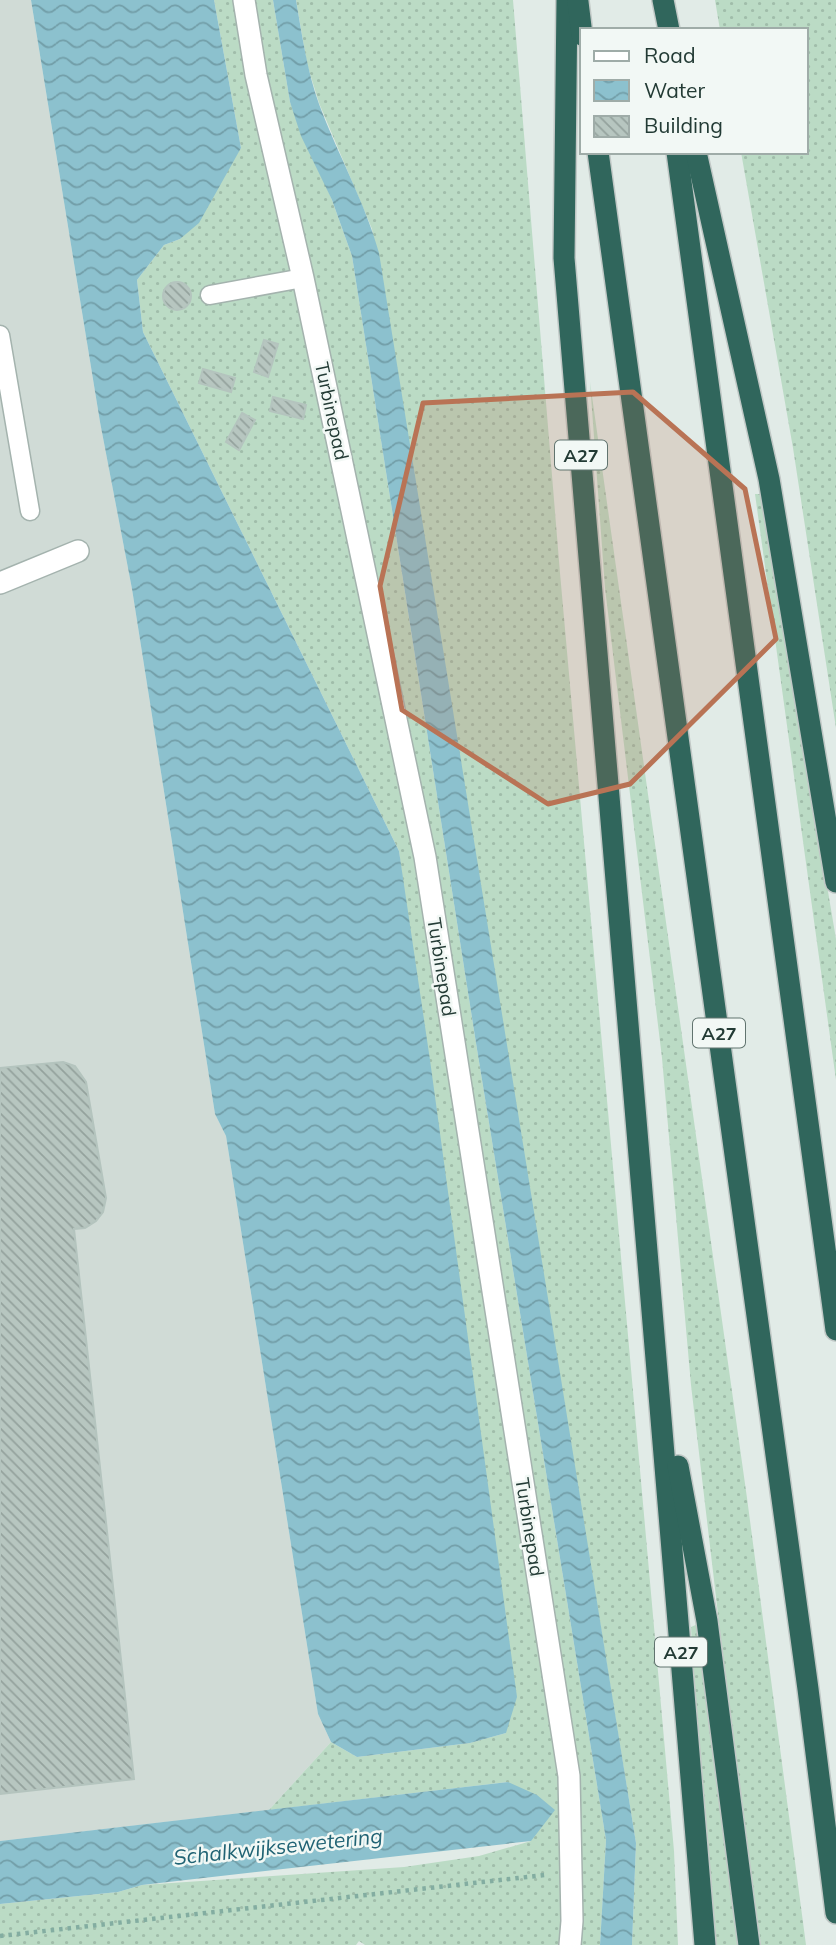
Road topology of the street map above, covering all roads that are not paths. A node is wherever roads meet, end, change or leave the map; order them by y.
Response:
1 (244, 0) edge
2 (567, 0) edge
3 (578, 0) edge
4 (656, 0) edge
5 (663, 0) edge
6 (581, 28) edge
7 (660, 28) edge
8 (669, 28) edge
9 (598, 154) edge
10 (677, 154) edge
11 (696, 154) edge
12 (303, 278) junction
13 (210, 295) dead end
14 (0, 335) edge
15 (30, 511) dead end
16 (78, 551) dead end
17 (0, 583) edge
18 (836, 882) edge
19 (836, 1330) edge
20 (657, 1359) junction
21 (836, 1913) edge
22 (570, 1945) edge
23 (705, 1945) edge
24 (749, 1945) edge

1 - 12 street, Turbinepad
2 - 20 highway, A27
3 - 6 highway
4 - 7 highway
5 - 8 highway
9 - 21 highway, A27
10 - 19 highway
11 - 18 highway
12 - 13 lane
12 - 22 street, Turbinepad
14 - 15 lane
16 - 17 street
20 - 23 highway, A27
20 - 24 highway, A27

